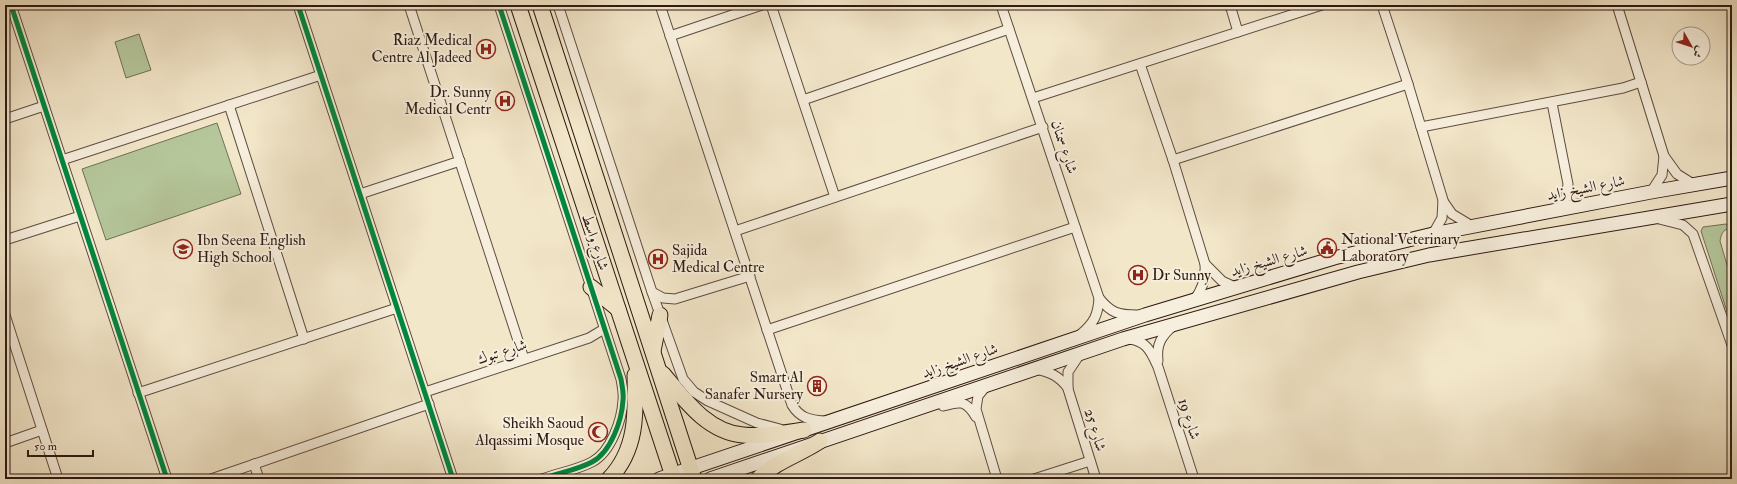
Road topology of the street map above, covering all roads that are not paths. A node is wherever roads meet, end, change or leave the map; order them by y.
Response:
1 (11, 5) edge
2 (298, 5) edge
3 (409, 5) edge
4 (499, 5) edge
5 (518, 5) edge
6 (540, 5) edge
7 (558, 5) edge
8 (660, 5) edge
9 (762, 5) edge
10 (770, 5) edge
11 (1001, 5) edge
12 (1230, 5) edge
13 (1322, 5) edge
14 (1617, 5) edge
15 (1385, 6) edge
16 (1009, 29) junction
17 (1238, 32) junction
18 (670, 36) junction
19 (1140, 64) junction
20 (321, 75) junction
21 (1641, 82) junction
22 (1408, 84) junction
23 (1033, 98) junction
24 (803, 100) junction
25 (1552, 103) junction
26 (229, 105) junction
27 (44, 106) junction
28 (5, 119) edge
29 (1043, 127) junction
30 (1421, 127) junction
31 (1664, 156) junction
32 (62, 160) junction
33 (1173, 160) junction
34 (460, 161) junction
35 (1732, 178) edge
36 (1693, 184) junction
37 (1651, 192) junction
38 (360, 194) junction
39 (836, 198) junction
40 (1443, 200) junction
41 (1732, 204) edge
42 (1559, 210) junction
43 (80, 216) junction
44 (1654, 217) junction
45 (1472, 226) junction
46 (1076, 227) junction
47 (735, 232) junction
48 (1433, 234) junction
49 (5, 240) edge
50 (1205, 264) junction
51 (750, 276) junction
52 (591, 287) junction
53 (1235, 287) junction
54 (652, 292) junction
55 (1099, 298) junction
56 (675, 299) junction
57 (1194, 300) junction
58 (397, 308) junction
59 (618, 309) junction
60 (5, 315) edge
61 (660, 315) junction
62 (1145, 315) junction
63 (1176, 323) junction
64 (604, 329) junction
65 (767, 330) junction
66 (8, 335) edge
67 (304, 338) junction
68 (589, 338) junction
69 (1077, 338) junction
70 (1123, 339) junction
71 (610, 345) junction
72 (1732, 345) edge
73 (653, 352) junction
74 (1081, 353) junction
75 (634, 356) junction
76 (524, 359) junction
77 (1158, 367) junction
78 (1034, 368) junction
79 (659, 369) junction
80 (988, 384) junction
81 (1068, 389) junction
82 (425, 392) junction
83 (138, 393) junction
84 (429, 404) junction
85 (924, 406) junction
86 (978, 421) junction
87 (829, 422) junction
88 (42, 430) junction
89 (804, 430) junction
90 (820, 441) junction
91 (5, 443) edge
92 (1090, 461) junction
93 (254, 464) junction
94 (692, 474) edge
95 (668, 477) edge
96 (58, 479) edge
97 (167, 479) edge
98 (211, 479) edge
99 (259, 479) edge
100 (453, 479) edge
101 (542, 479) edge
102 (609, 479) edge
103 (710, 479) edge
104 (758, 479) edge
105 (996, 479) edge
106 (1034, 479) edge
107 (1096, 479) edge
108 (1194, 479) edge

1 - 27 street
2 - 20 street
3 - 34 street
4 - 52 street
5 - 59 main road, شارع واسط
6 - 73 main road, شارع واسط
7 - 54 street
8 - 18 street
9 - 18 street
10 - 24 street
11 - 16 street, شارع سمنان
12 - 17 street
13 - 17 street
14 - 21 street
15 - 22 street
16 - 23 street, شارع سمنان
16 - 24 street
17 - 19 street
18 - 47 street
19 - 23 street
19 - 33 street
20 - 26 street
20 - 38 street
21 - 25 street
21 - 31 street
22 - 30 street
22 - 33 street
23 - 29 street, شارع سمنان
24 - 39 street
25 - 30 street
25 - 42 street
26 - 32 street
26 - 67 street
27 - 28 street
27 - 32 street
29 - 39 street
29 - 46 street, شارع سمنان
30 - 40 street
31 - 36 street
31 - 37 street
32 - 43 street
33 - 50 street
34 - 38 street
34 - 76 street
35 - 36 main road, شارع الشيخ زايد
36 - 37 main road, شارع الشيخ زايد
37 - 42 main road, شارع الشيخ زايد
38 - 58 street
39 - 47 street
40 - 45 street
40 - 48 street
41 - 44 main road, شارع الشيخ زايد
42 - 45 main road, شارع الشيخ زايد
43 - 49 street
43 - 83 street
44 - 63 main road, شارع الشيخ زايد
44 - 72 street
45 - 48 main road, شارع الشيخ زايد
46 - 55 street, شارع سمنان
46 - 65 street
47 - 51 street
48 - 53 main road, شارع الشيخ زايد
50 - 53 street
50 - 57 street
51 - 56 street
51 - 65 street
52 - 59 main road
52 - 64 street
53 - 57 main road, شارع الشيخ زايد
54 - 56 street
54 - 61 street
55 - 62 street, شارع سمنان
55 - 69 street, شارع سمنان
56 - 61 street
57 - 62 main road, شارع الشيخ زايد
58 - 67 street
58 - 82 street
59 - 75 main road, شارع واسط
60 - 66 street
61 - 73 main road
61 - 89 street
62 - 69 main road, شارع الشيخ زايد
63 - 70 main road, شارع الشيخ زايد
63 - 77 street
64 - 68 street, شارع تبوك
64 - 71 street
65 - 87 street
66 - 88 street
67 - 83 street
68 - 71 street
68 - 76 street, شارع تبوك
69 - 87 main road, شارع الشيخ زايد
70 - 74 main road, شارع الشيخ زايد
70 - 77 street
71 - 101 street
73 - 79 main road, شارع واسط
74 - 78 main road, شارع الشيخ زايد
74 - 81 street, شارع 25
75 - 95 main road, شارع واسط
75 - 102 main road
76 - 82 street, شارع تبوك
77 - 108 street, شارع 19
78 - 80 main road, شارع الشيخ زايد
78 - 81 street, شارع 25
79 - 89 main road
79 - 94 main road, شارع واسط
80 - 85 main road, شارع الشيخ زايد
80 - 86 street
81 - 92 street, شارع 25
82 - 84 street
83 - 97 street
84 - 93 street
84 - 100 street
85 - 86 street
85 - 90 main road, شارع الشيخ زايد
86 - 105 street
87 - 89 main road, شارع الشيخ زايد
88 - 91 street
88 - 96 street
89 - 94 main road, شارع الشيخ زايد
90 - 103 main road, شارع الشيخ زايد
90 - 104 main road
92 - 106 street
92 - 107 street, شارع 25
93 - 98 street
93 - 99 street
94 - 95 main road, شارع الشيخ زايد

